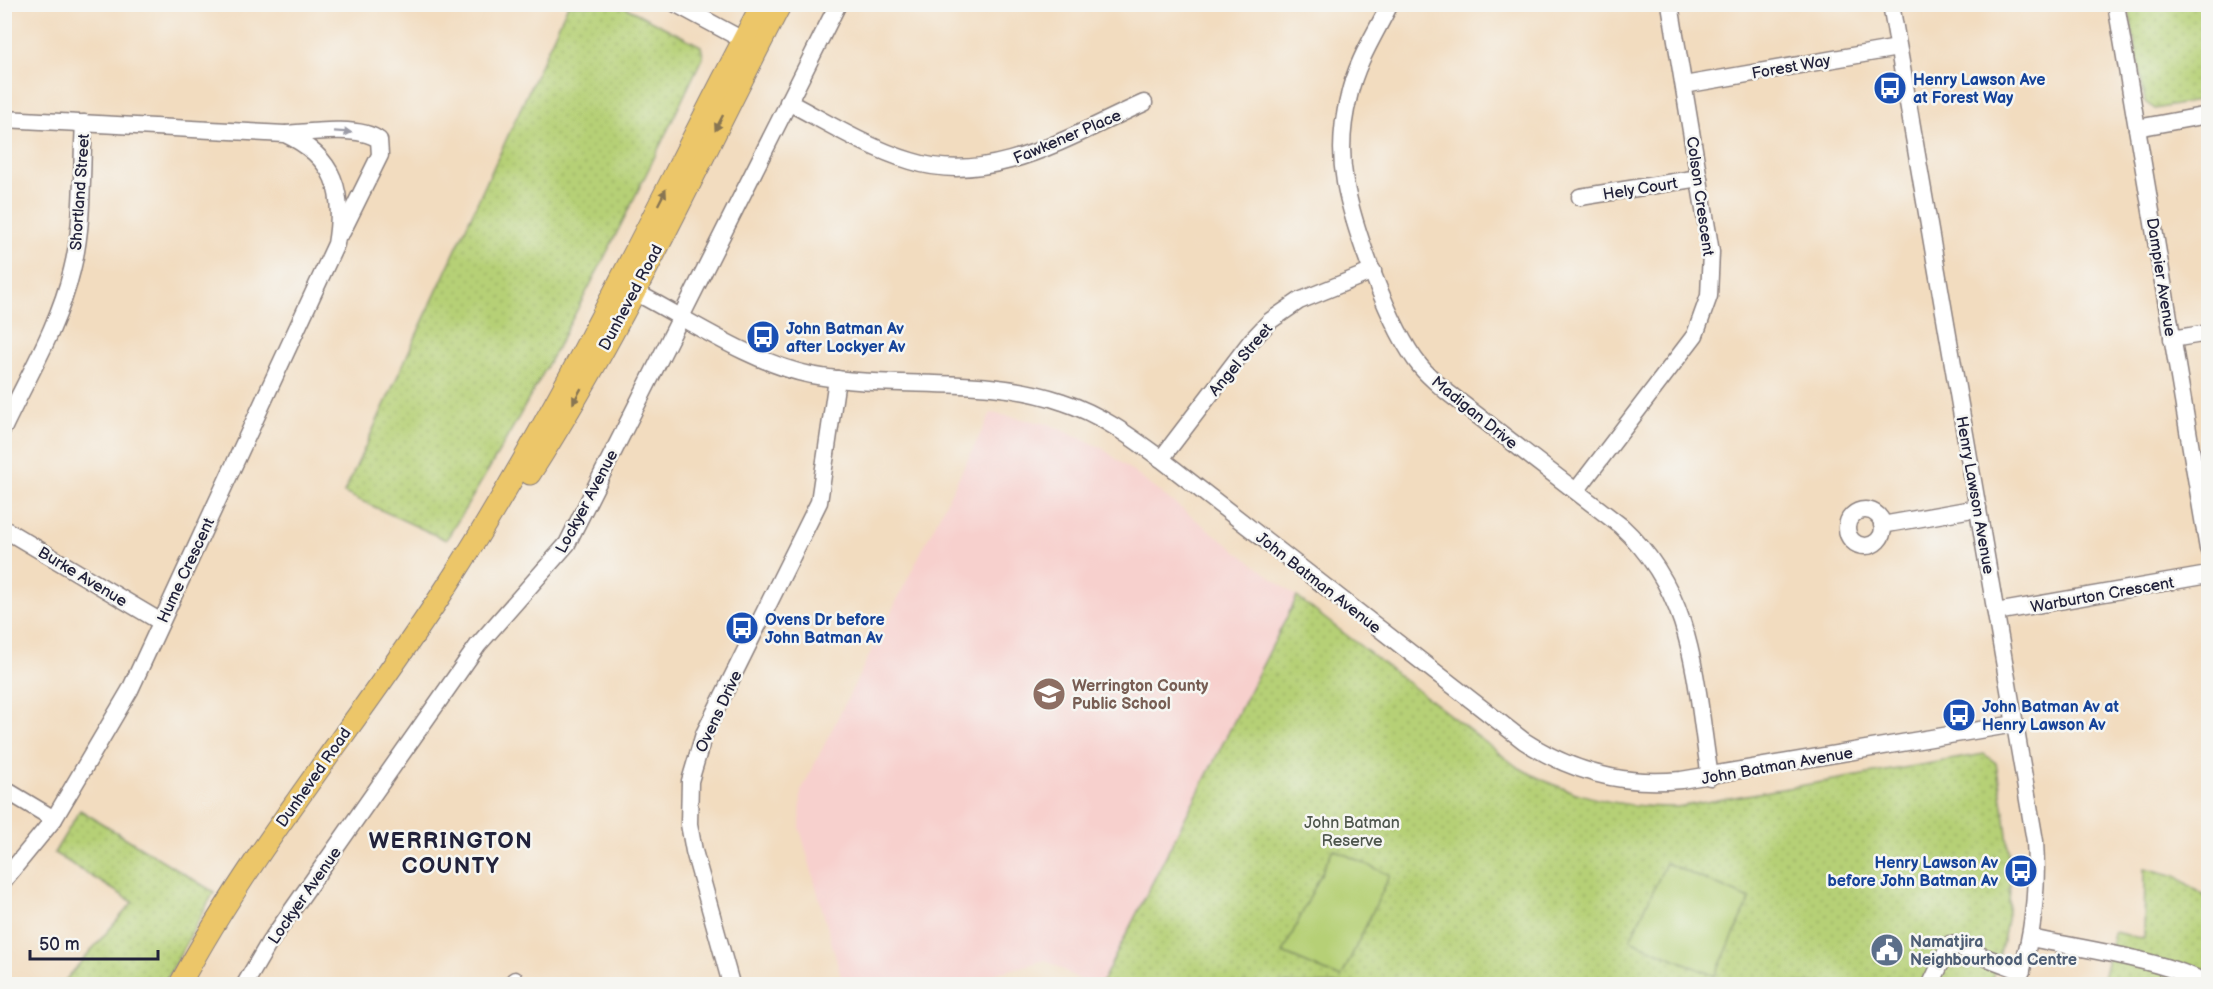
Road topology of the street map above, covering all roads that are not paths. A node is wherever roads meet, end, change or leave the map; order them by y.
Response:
1 (676, 4) edge
2 (762, 4) edge
3 (781, 4) edge
4 (838, 4) edge
5 (1390, 4) edge
6 (1670, 4) edge
7 (1891, 4) edge
8 (2116, 4) edge
9 (771, 24) junction
10 (743, 40) junction
11 (1898, 48) junction
12 (746, 71) junction
13 (1684, 85) junction
14 (788, 102) junction
15 (1144, 103) dead end
16 (2208, 115) edge
17 (4, 119) edge
18 (84, 123) junction
19 (2137, 128) junction
20 (285, 134) junction
21 (1700, 178) junction
22 (1580, 197) dead end
23 (336, 244) junction
24 (635, 249) junction
25 (1373, 271) junction
26 (635, 292) junction
27 (680, 316) junction
28 (597, 323) junction
29 (2208, 333) edge
30 (2172, 339) junction
31 (837, 379) junction
32 (4, 427) edge
33 (1161, 459) junction
34 (1576, 491) junction
35 (1978, 507) junction
36 (1882, 525) dead end
37 (4, 529) edge
38 (2208, 549) edge
39 (455, 575) junction
40 (2208, 575) edge
41 (1996, 612) junction
42 (161, 622) junction
43 (2015, 724) junction
44 (1710, 777) junction
45 (4, 789) edge
46 (54, 819) junction
47 (4, 880) edge
48 (2031, 938) junction
49 (2020, 978) edge
50 (180, 984) edge
51 (245, 984) edge
52 (731, 984) edge
53 (1931, 984) edge
54 (2208, 984) edge

1 - 10 street
2 - 10 main road, Dunheved Road
3 - 9 main road, Dunheved Road
4 - 14 street, Lockyer Avenue
5 - 25 street, Madigan Drive
6 - 13 street, Colson Crescent
7 - 11 street, Henry Lawson Avenue
8 - 19 street, Dampier Avenue
9 - 10 main road
9 - 12 main road, Dunheved Road
10 - 12 main road
24 -> 10 main road, Dunheved Road
11 - 13 street, Forest Way
11 - 35 street, Henry Lawson Avenue
12 -> 26 main road, Dunheved Road
13 - 21 street, Colson Crescent
14 - 15 street, Fawkener Place
14 - 27 street, Lockyer Avenue
16 - 19 street
17 - 18 street, Hume Crescent
18 - 20 street, Hume Crescent
18 - 32 street, Shortland Street
19 - 30 street, Dampier Avenue
20 - 23 street, Hume Crescent
20 -> 23 street, Hume Crescent
21 - 22 street, Hely Court
21 - 34 street, Colson Crescent
23 - 42 street, Hume Crescent
24 - 26 main road
24 - 28 main road, Dunheved Road
25 - 33 street, Angel Street
25 - 34 street, Madigan Drive
26 - 27 street, John Batman Avenue
26 - 28 main road
26 -> 39 main road, Dunheved Road
27 - 31 street, John Batman Avenue
27 - 51 street, Lockyer Avenue
28 - 39 main road, Dunheved Road
29 - 30 street
30 - 38 street, Dampier Avenue
31 - 33 street, John Batman Avenue
31 - 52 street, Ovens Drive
33 - 44 street, John Batman Avenue
34 - 44 street, Madigan Drive
35 - 36 street
35 - 41 street, Henry Lawson Avenue
37 - 42 street, Burke Avenue
39 - 50 main road, Dunheved Road
40 - 41 street, Warburton Crescent
41 - 43 street, Henry Lawson Avenue
42 - 46 street, Hume Crescent
43 - 44 street, John Batman Avenue
43 - 48 street, Henry Lawson Avenue
45 - 46 street
46 - 47 street, Hume Crescent
48 - 49 street, Henry Lawson Avenue
48 - 54 street
49 - 53 street

